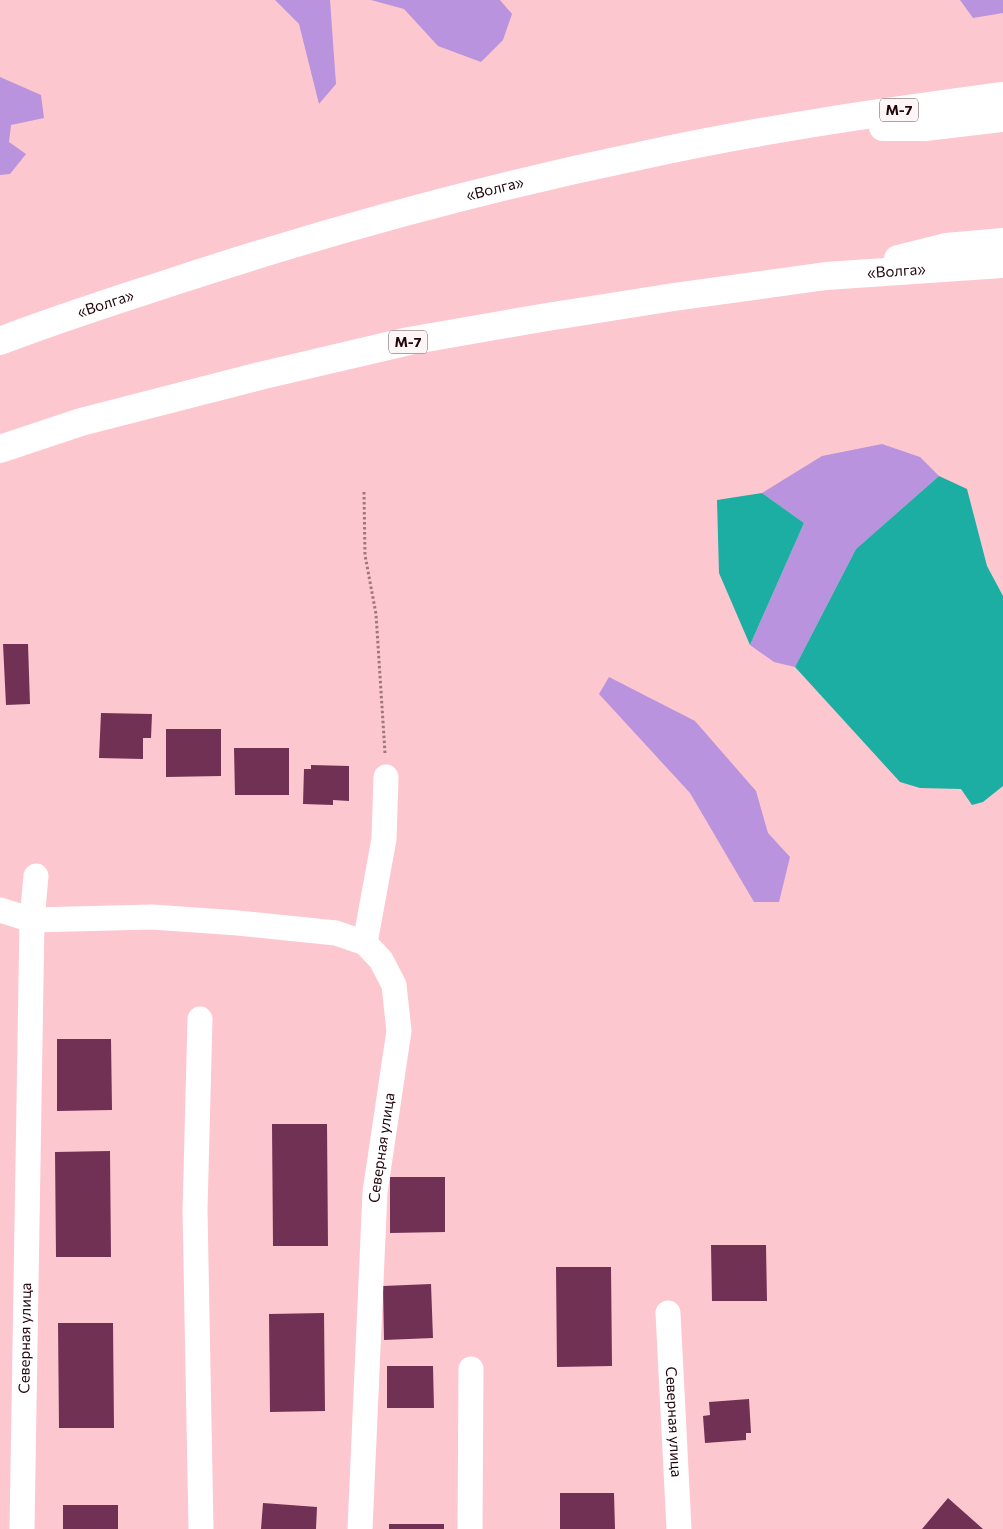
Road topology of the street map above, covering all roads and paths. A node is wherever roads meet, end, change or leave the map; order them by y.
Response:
1 (1003, 96) edge
2 (1003, 118) edge
3 (795, 127) junction
4 (1003, 242) edge
5 (1003, 264) edge
6 (826, 276) junction
7 (0, 341) edge
8 (0, 449) edge
9 (364, 492) dead end
10 (386, 777) joint
11 (36, 876) dead end
12 (0, 910) edge
13 (32, 920) junction
14 (365, 943) junction
15 (200, 1019) dead end
16 (668, 1313) dead end
17 (471, 1369) dead end
18 (22, 1529) edge
19 (201, 1529) edge
20 (360, 1529) edge
21 (470, 1529) edge
22 (679, 1529) edge

1 - 3 highway, «Волга» / М-7
2 - 3 highway
3 - 7 highway, «Волга» / М-7
4 - 6 highway
5 - 6 highway, «Волга» / М-7
6 - 8 highway, «Волга» / М-7
9 - 10 path
10 - 14 street
11 - 13 street, Северная улица
12 - 13 street
13 - 14 street
13 - 18 street, Северная улица
14 - 20 street, Северная улица
15 - 19 street
16 - 22 street, Северная улица
17 - 21 street

